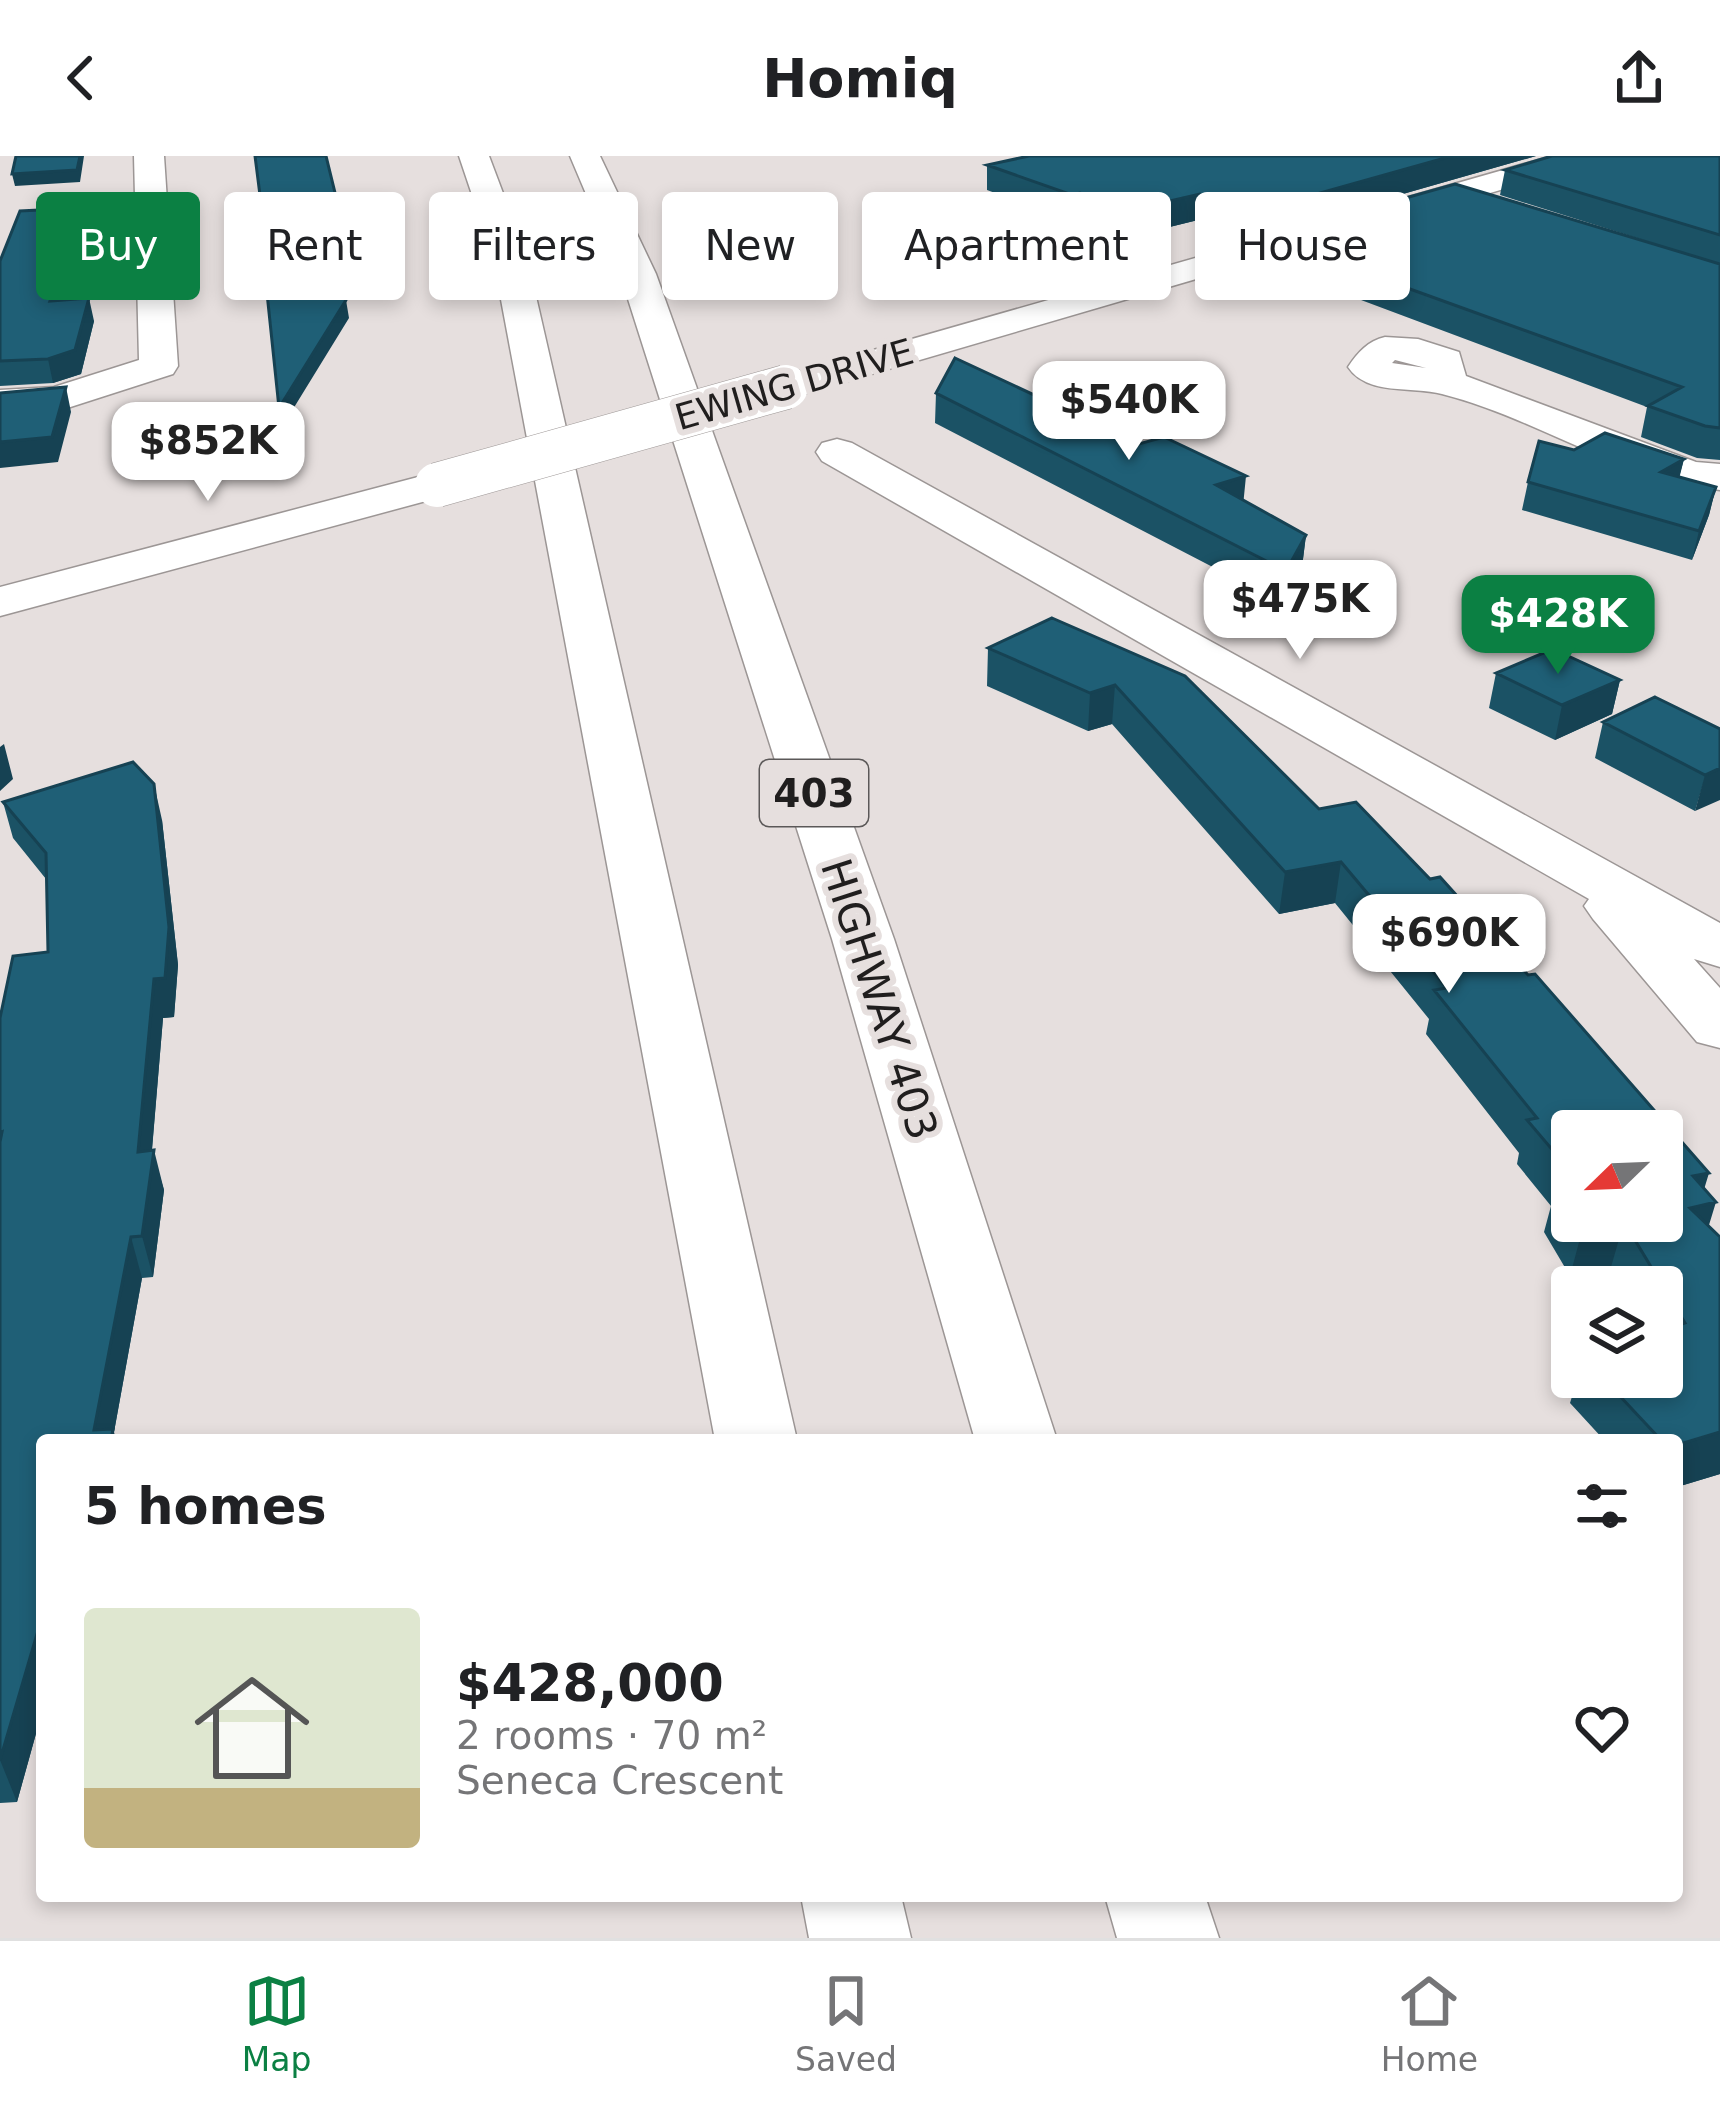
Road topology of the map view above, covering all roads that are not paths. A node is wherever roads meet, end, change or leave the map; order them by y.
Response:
1 (149, 156) edge
2 (474, 156) edge
3 (585, 156) edge
4 (1585, 156) edge
5 (1452, 195) junction
6 (1509, 213) edge
7 (1448, 382) dead end
8 (0, 402) edge
9 (837, 452) dead end
10 (1720, 478) edge
11 (0, 602) edge
12 (1588, 876) junction
13 (1706, 925) edge
14 (1720, 1028) edge
15 (755, 1434) edge
16 (1014, 1434) edge
17 (852, 1902) edge
18 (1157, 1902) edge
19 (860, 1938) edge
20 (1168, 1938) edge

1 - 8 main road
2 - 15 main road
3 - 16 main road, HIGHWAY 403 / 403
4 - 5 main road, EWING DRIVE
5 - 6 main road
5 - 11 main road, EWING DRIVE, bridge
7 - 10 main road
9 - 12 main road
12 - 13 main road
12 - 14 main road
17 - 19 main road
18 - 20 main road

